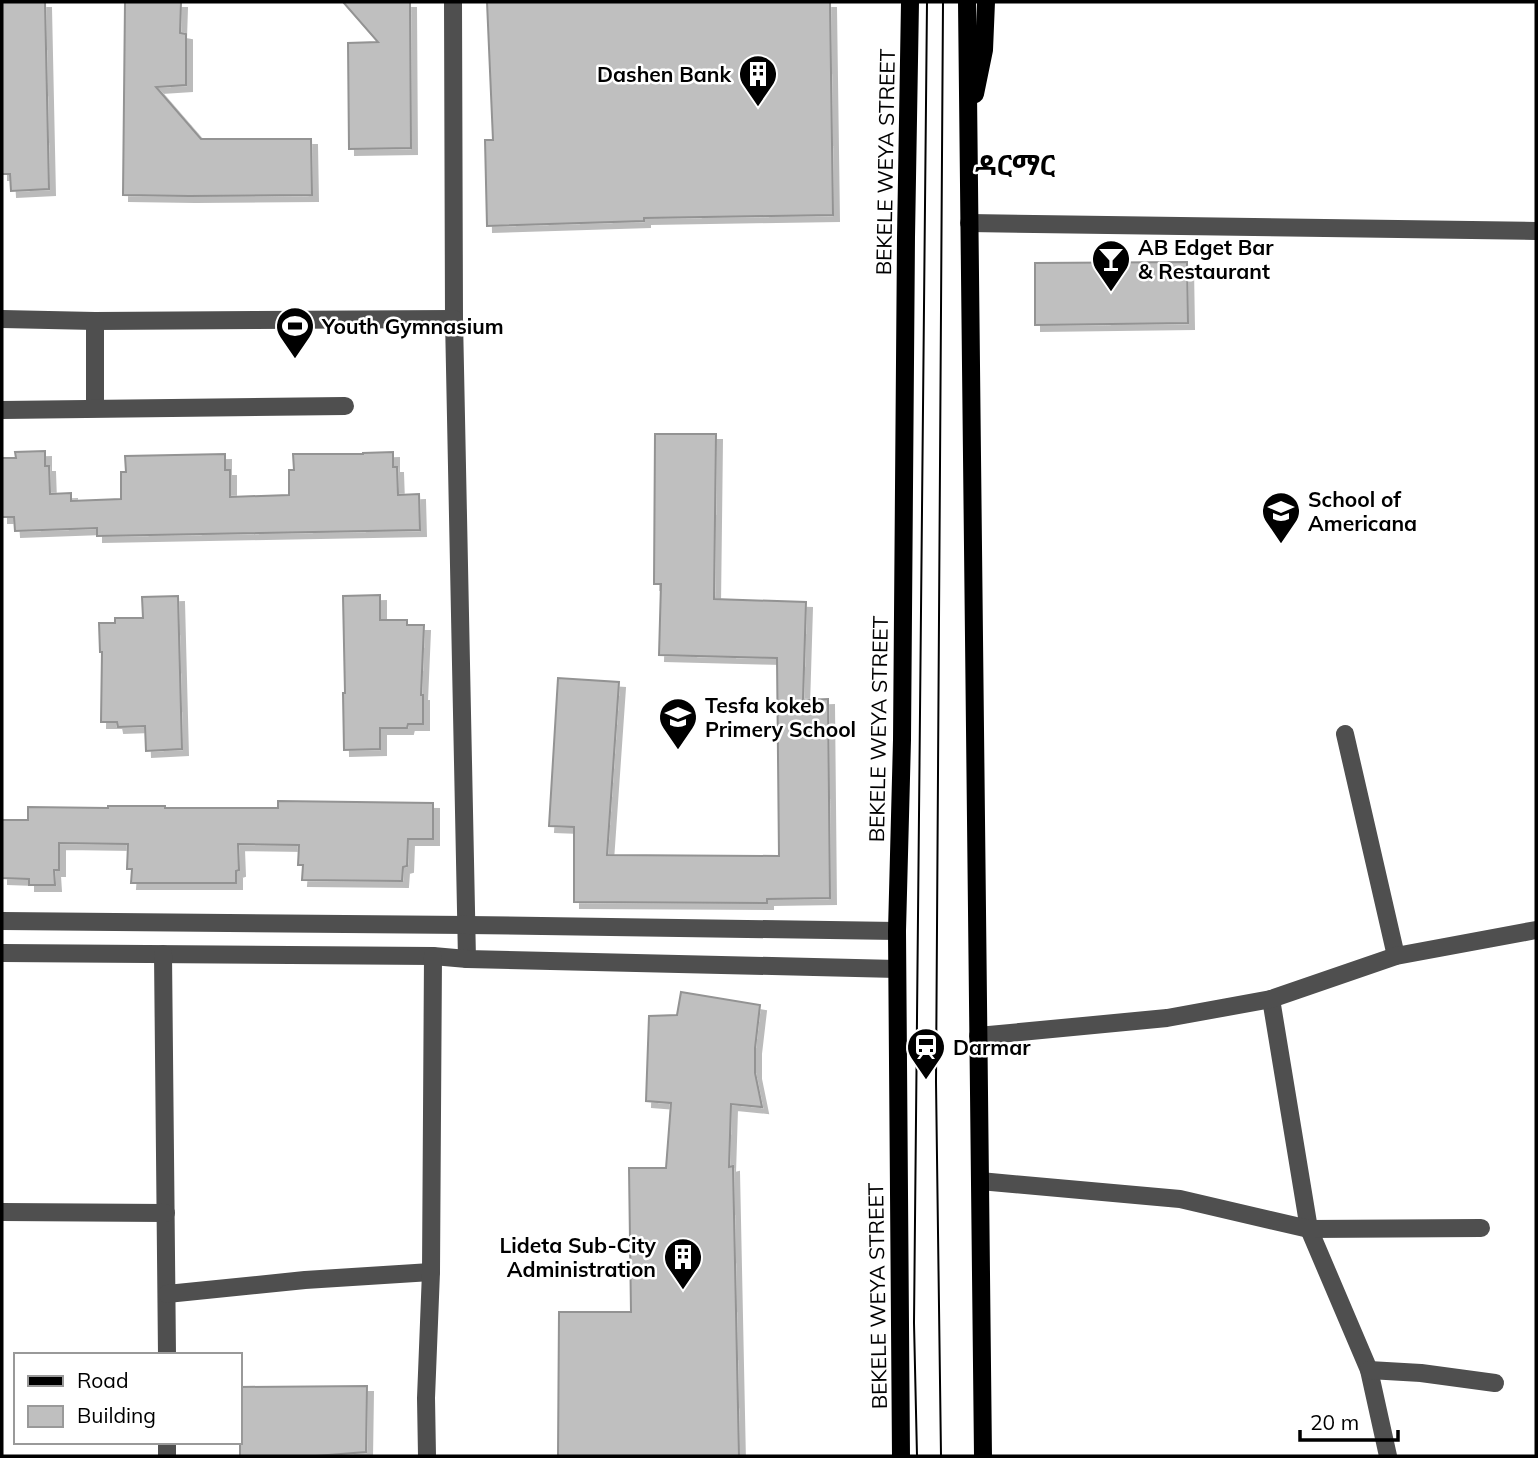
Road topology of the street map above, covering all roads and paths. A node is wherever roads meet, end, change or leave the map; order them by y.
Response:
1 (453, 2) edge
2 (910, 2) edge
3 (967, 2) edge
4 (986, 2) edge
5 (968, 128) junction
6 (969, 223) junction
7 (1536, 232) edge
8 (2, 319) edge
9 (454, 319) junction
10 (95, 321) junction
11 (345, 406) dead end
12 (95, 408) junction
13 (2, 410) edge
14 (1345, 734) dead end
15 (2, 921) edge
16 (467, 925) junction
17 (1536, 930) edge
18 (897, 931) junction
19 (2, 953) edge
20 (163, 954) junction
21 (433, 956) junction
22 (1396, 956) junction
23 (467, 959) junction
24 (897, 969) junction
25 (1271, 999) junction
26 (978, 1036) junction
27 (980, 1181) junction
28 (2, 1212) edge
29 (166, 1213) junction
30 (1480, 1228) dead end
31 (1309, 1229) junction
32 (431, 1272) junction
33 (167, 1294) junction
34 (167, 1353) edge
35 (1369, 1370) junction
36 (1495, 1383) dead end
37 (427, 1456) edge
38 (901, 1456) edge
39 (983, 1456) edge
40 (1388, 1456) edge

1 - 9 street
2 - 18 main road, BEKELE WEYA STREET
3 - 5 main road
4 - 5 main road
5 - 6 main road
6 - 7 street
6 - 26 main road
8 - 10 street
9 - 10 street
9 - 16 street
10 - 12 street
11 - 12 street
12 - 13 street
14 - 22 street
15 - 16 street
16 - 18 street
16 - 23 street
17 - 22 street
18 - 24 main road, BEKELE WEYA STREET
19 - 20 street
20 - 21 street
20 - 29 street
21 - 23 street
21 - 32 street
22 - 25 street
23 - 24 street
24 - 38 main road, BEKELE WEYA STREET
25 - 26 street
25 - 31 street
26 - 27 main road
27 - 31 street
27 - 39 main road
28 - 29 street
29 - 33 street
30 - 31 street
31 - 35 street
32 - 33 street
32 - 37 street
33 - 34 street
35 - 36 street
35 - 40 street

